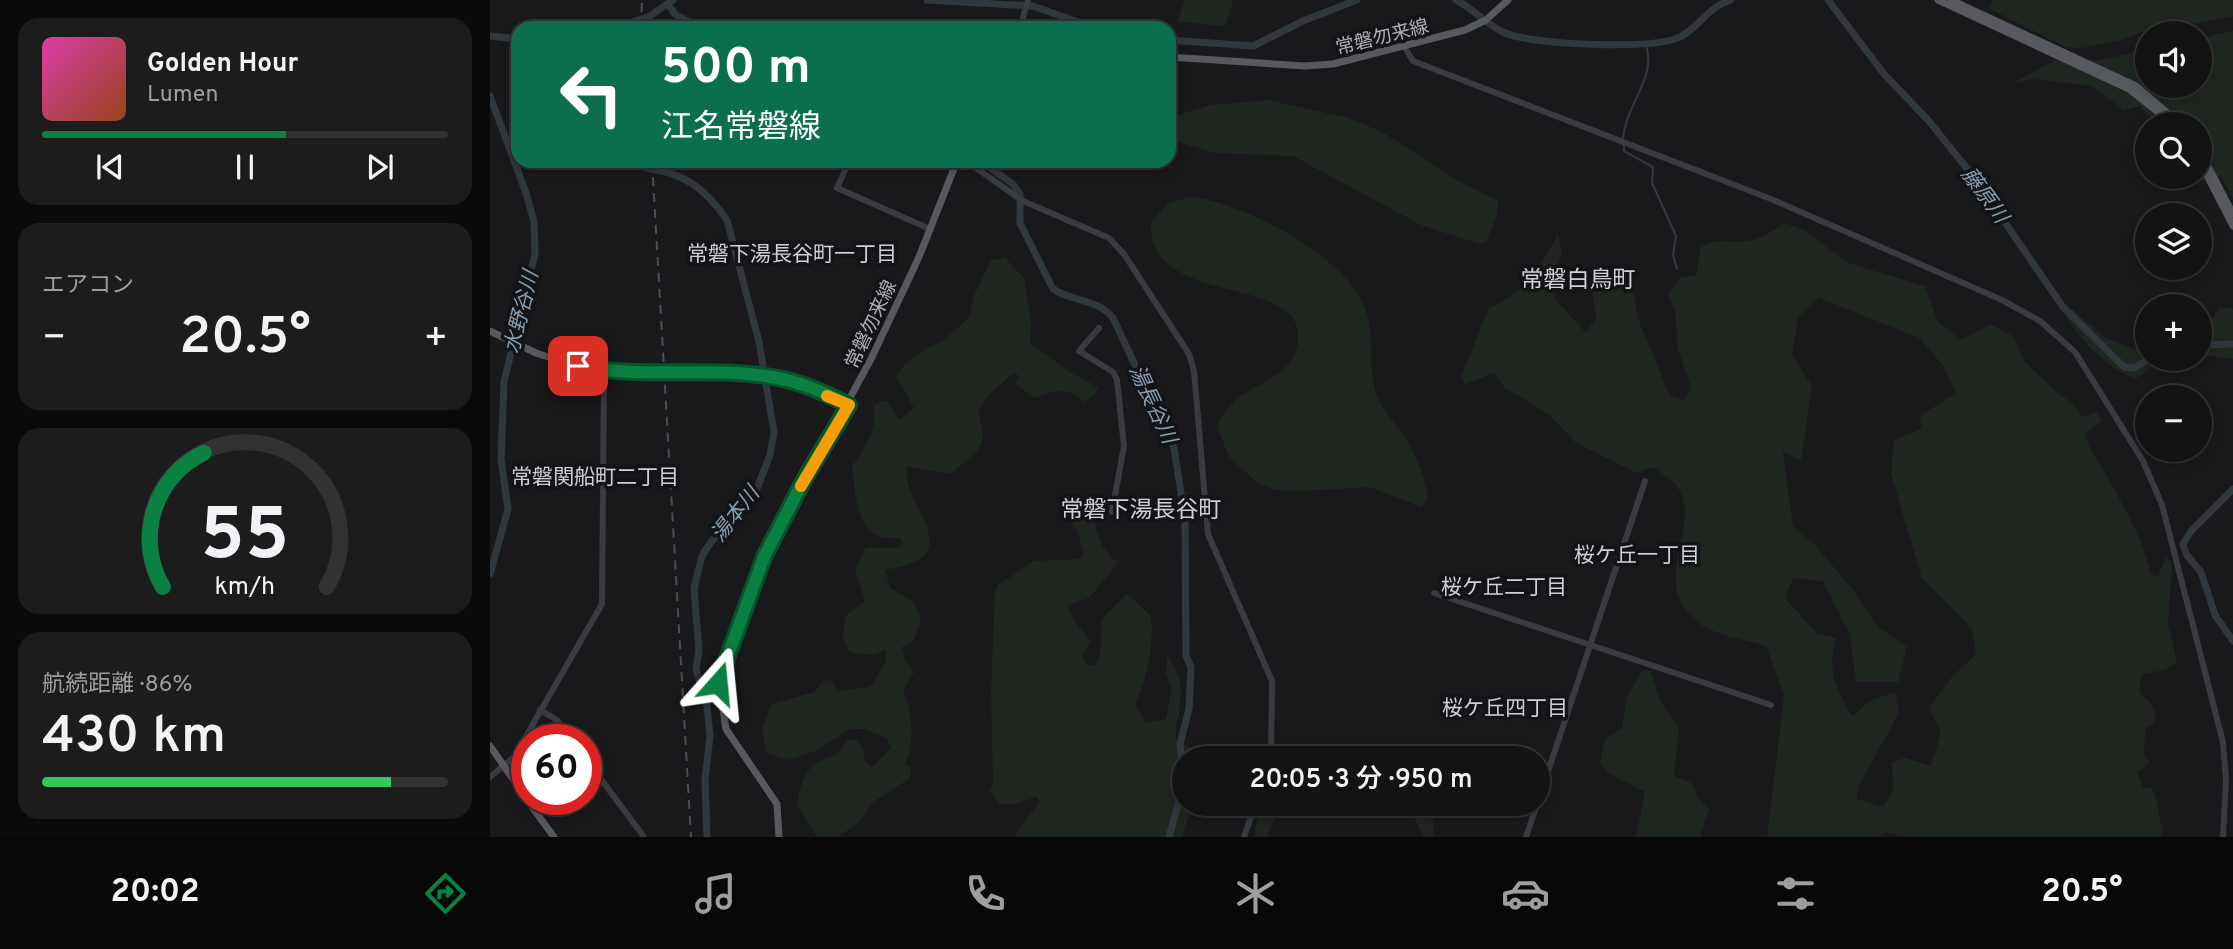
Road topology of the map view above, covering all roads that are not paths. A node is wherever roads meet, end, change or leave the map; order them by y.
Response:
1 (1028, 0) edge
2 (1508, 0) edge
3 (1938, 0) edge
4 (1951, 0) edge
5 (1021, 21) edge
6 (1405, 48) junction
7 (1176, 57) edge
8 (2160, 112) edge
9 (2168, 112) edge
10 (846, 168) edge
11 (954, 168) edge
12 (977, 168) edge
13 (2212, 175) edge
14 (2212, 185) edge
15 (2233, 214) edge
16 (2233, 226) edge
17 (930, 229) junction
18 (1099, 328) dead end
19 (490, 331) edge
20 (604, 378) dead end
21 (849, 405) junction
22 (1645, 481) dead end
23 (1112, 512) dead end
24 (1434, 593) dead end
25 (1591, 645) junction
26 (1771, 705) dead end
27 (540, 710) junction
28 (560, 724) edge
29 (490, 746) edge
30 (1271, 746) edge
31 (503, 767) junction
32 (490, 777) edge
33 (511, 778) edge
34 (602, 781) edge
35 (538, 815) edge
36 (1251, 816) edge
37 (554, 837) edge
38 (644, 837) edge
39 (779, 837) edge
40 (1244, 837) edge
41 (1526, 837) edge
42 (2223, 837) edge

1 - 5 street
2 - 6 main road, 常磐勿来線
3 - 8 main road
4 - 9 main road
6 - 7 main road, 常磐勿来線
6 - 42 street
10 - 17 street
11 - 17 main road, 常磐勿来線
12 - 30 street
13 - 15 main road
14 - 16 main road
17 - 21 main road, 常磐勿来線
18 - 23 street
19 - 21 main road, bridge
20 - 27 street
21 - 39 main road, 常磐勿来線
22 - 25 street
24 - 25 street
25 - 26 street
25 - 41 street
27 - 28 street
27 - 31 street
29 - 31 main road
31 - 32 street
31 - 33 main road
34 - 38 street
35 - 37 main road
36 - 40 street

